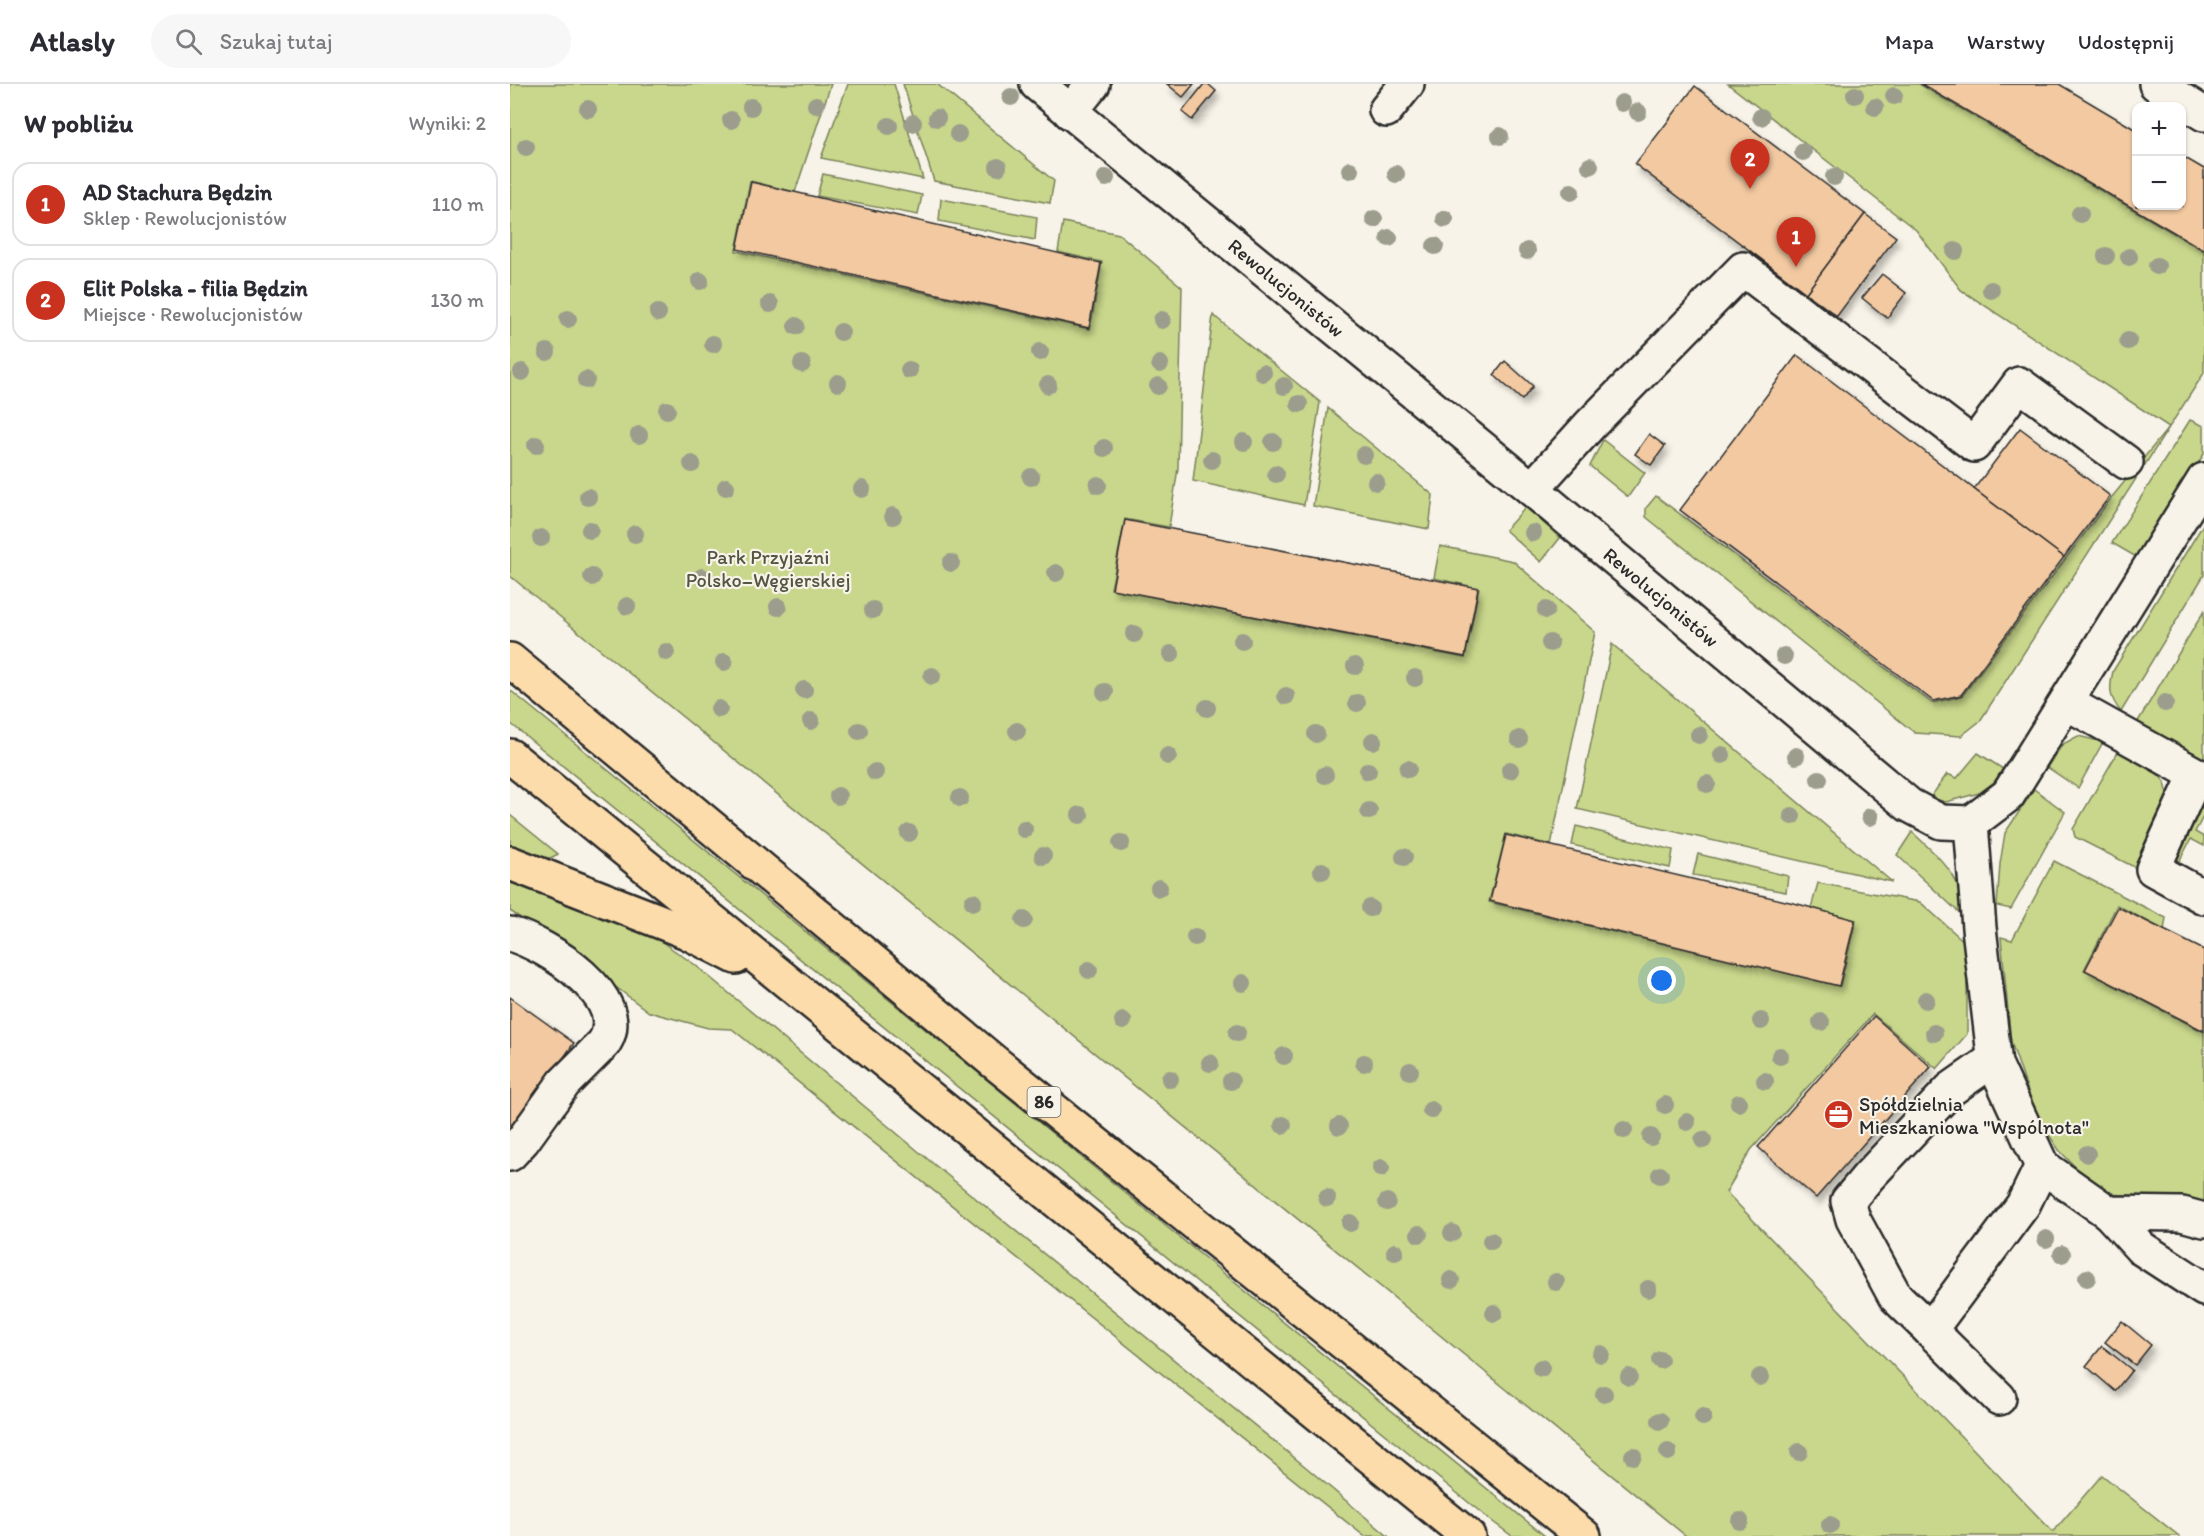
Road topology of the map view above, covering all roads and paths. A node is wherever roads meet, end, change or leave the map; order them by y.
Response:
1 (1038, 84) edge
2 (1093, 84) edge
3 (1407, 84) edge
4 (2156, 84) edge
5 (1386, 110) dead end
6 (1070, 111) junction
7 (2204, 114) edge
8 (2126, 462) dead end
9 (2204, 480) edge
10 (1532, 489) junction
11 (510, 660) edge
12 (2067, 703) junction
13 (510, 756) edge
14 (2200, 777) edge
15 (1971, 823) junction
16 (510, 863) edge
17 (2204, 897) edge
18 (510, 934) edge
19 (791, 985) junction
20 (598, 1050) junction
21 (1994, 1059) junction
22 (510, 1154) edge
23 (2042, 1166) junction
24 (510, 1176) edge
25 (2109, 1213) junction
26 (2204, 1220) edge
27 (2204, 1289) edge
28 (1930, 1330) junction
29 (1999, 1398) dead end
30 (1468, 1536) edge
31 (1584, 1536) edge

1 - 6 street, Rewolucjonistów
2 - 6 street
3 - 5 street
4 - 7 street
6 - 10 street, Rewolucjonistów
8 - 10 street
9 - 12 street
10 - 15 street, Rewolucjonistów
11 - 31 main road, 86
12 - 14 street
12 - 15 street
13 - 19 main road
14 - 17 street
15 - 21 street
16 - 19 main road
18 - 20 street
19 - 30 main road
20 - 22 street
20 - 24 street
21 - 23 street
21 - 28 street
23 - 25 street
23 - 28 street
25 - 26 street
25 - 27 street
28 - 29 street

